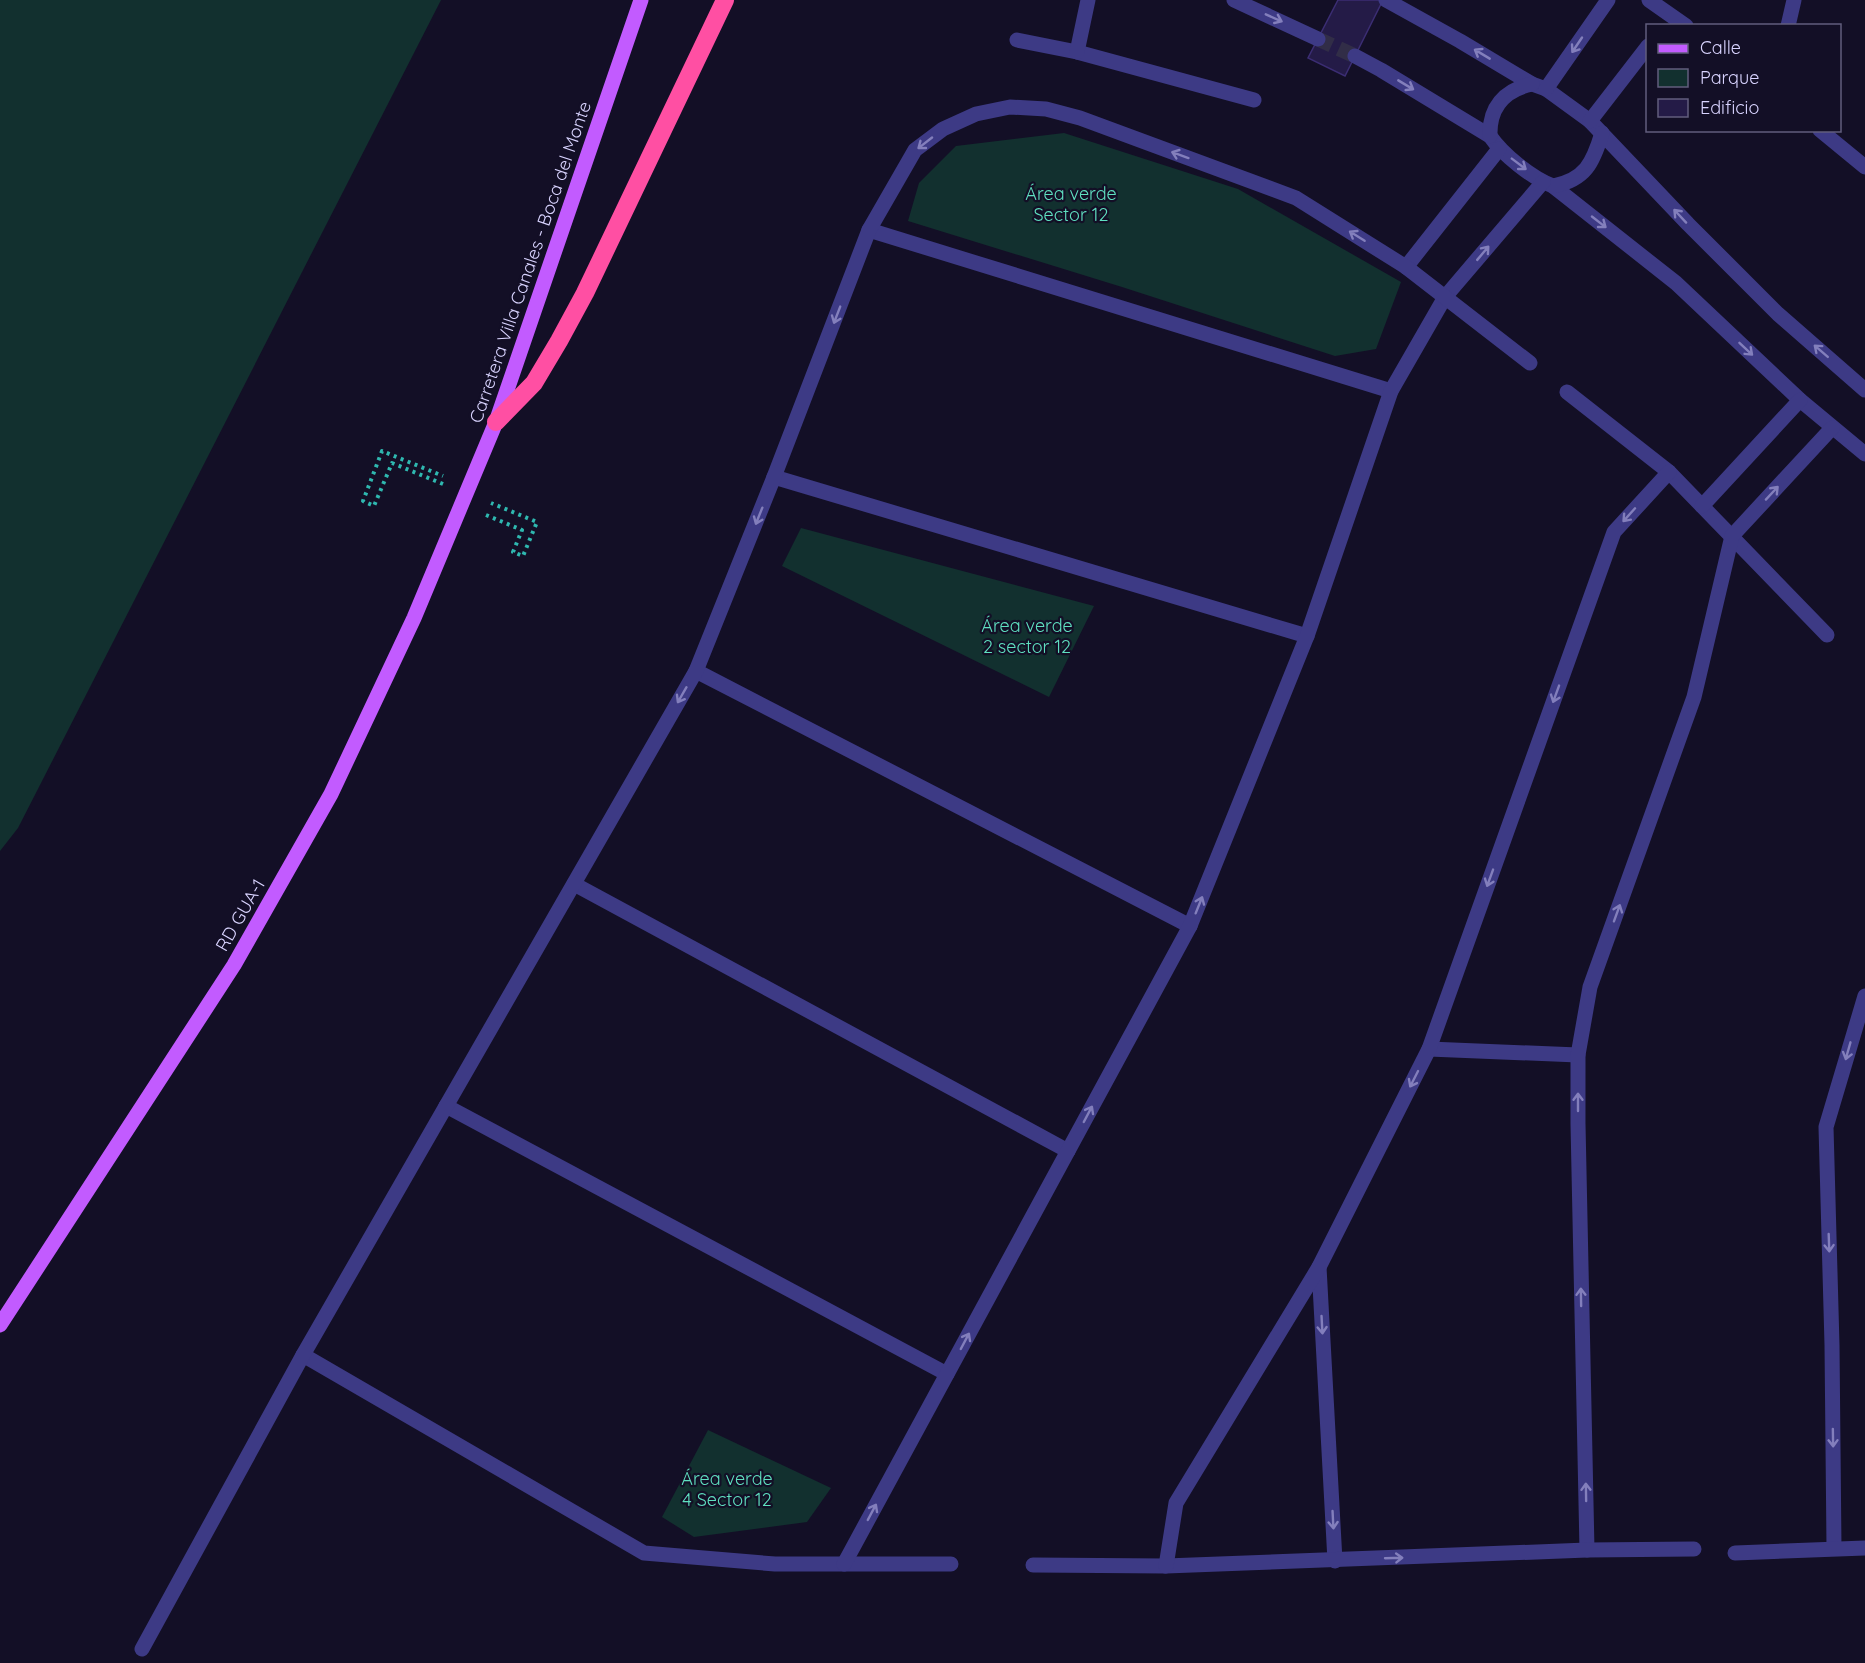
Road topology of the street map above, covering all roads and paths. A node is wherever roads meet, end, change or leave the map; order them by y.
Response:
1 (641, 0) edge
2 (725, 0) edge
3 (1088, 0) edge
4 (1234, 0) edge
5 (1386, 0) edge
6 (1608, 0) edge
7 (1649, 0) edge
8 (1794, 0) edge
9 (1668, 20) edge
10 (1788, 24) edge
11 (1318, 39) tunnel mouth
12 (1017, 40) dead end
13 (1646, 47) edge
14 (1077, 52) junction
15 (1355, 56) tunnel mouth
16 (1539, 87) junction
17 (1254, 100) dead end
18 (1590, 121) junction
19 (1822, 132) edge
20 (1602, 133) junction
21 (1495, 142) junction
22 (1865, 166) edge
23 (1548, 184) junction
24 (869, 230) junction
25 (1406, 267) junction
26 (1445, 297) junction
27 (1530, 363) dead end
28 (1865, 390) edge
29 (1391, 391) junction
30 (1567, 392) dead end
31 (1800, 400) junction
32 (496, 422) junction
33 (1832, 428) junction
34 (1865, 454) edge
35 (392, 464) dead end
36 (1669, 472) junction
37 (774, 477) junction
38 (465, 496) junction
39 (1702, 506) junction
40 (537, 522) dead end
41 (1732, 536) junction
42 (1827, 635) dead end
43 (1307, 636) junction
44 (696, 671) junction
45 (574, 884) junction
46 (1190, 926) junction
47 (1865, 996) edge
48 (1429, 1049) junction
49 (1578, 1055) junction
50 (446, 1106) junction
51 (1068, 1152) junction
52 (1319, 1267) junction
53 (0, 1325) edge
54 (303, 1355) junction
55 (947, 1374) junction
56 (1834, 1548) junction
57 (1865, 1548) edge
58 (1694, 1549) dead end
59 (1587, 1551) junction
60 (1735, 1553) dead end
61 (1335, 1561) junction
62 (844, 1564) junction
63 (951, 1564) dead end
64 (1034, 1565) dead end
65 (1166, 1566) junction
66 (142, 1649) dead end

1 - 32 main road, Carretera Villa Canales - Boca del Monte
2 - 32 highway
3 - 14 street
4 -> 11 street
16 -> 5 street
6 -> 16 street
7 - 9 street
8 - 10 street
12 - 14 street
13 - 18 street
14 - 17 street
15 -> 21 street
16 - 18 street
16 - 21 street
18 - 20 street
19 - 22 street
20 - 23 street
28 -> 20 street
21 -> 23 street
21 - 25 street
26 -> 23 street
23 -> 31 street
25 -> 24 street
24 - 29 street
24 -> 37 street
25 - 26 street
26 - 27 street
26 - 29 street
29 - 43 street
30 - 36 street
31 - 33 street
31 - 39 street
32 - 38 main road, Carretera Villa Canales - Boca del Monte
33 - 34 street
41 -> 33 street
35 - 38 path
36 - 39 street
36 -> 48 street
37 - 43 street
37 -> 44 street
38 - 40 path
38 - 53 main road, RD GUA-1
39 - 41 street
41 - 42 street
49 -> 41 street
46 -> 43 street
44 -> 45 street
44 - 46 street
45 - 50 street
45 - 51 street
51 -> 46 street
47 -> 56 street
48 - 49 street
48 -> 52 street
59 -> 49 street
50 - 54 street
50 - 55 street
55 -> 51 street
52 -> 61 street
52 - 65 street
54 - 62 street
54 - 66 street
62 -> 55 street
56 - 57 street
56 - 60 street
58 - 59 street
61 -> 59 street
61 - 65 street
62 - 63 street
64 - 65 street

